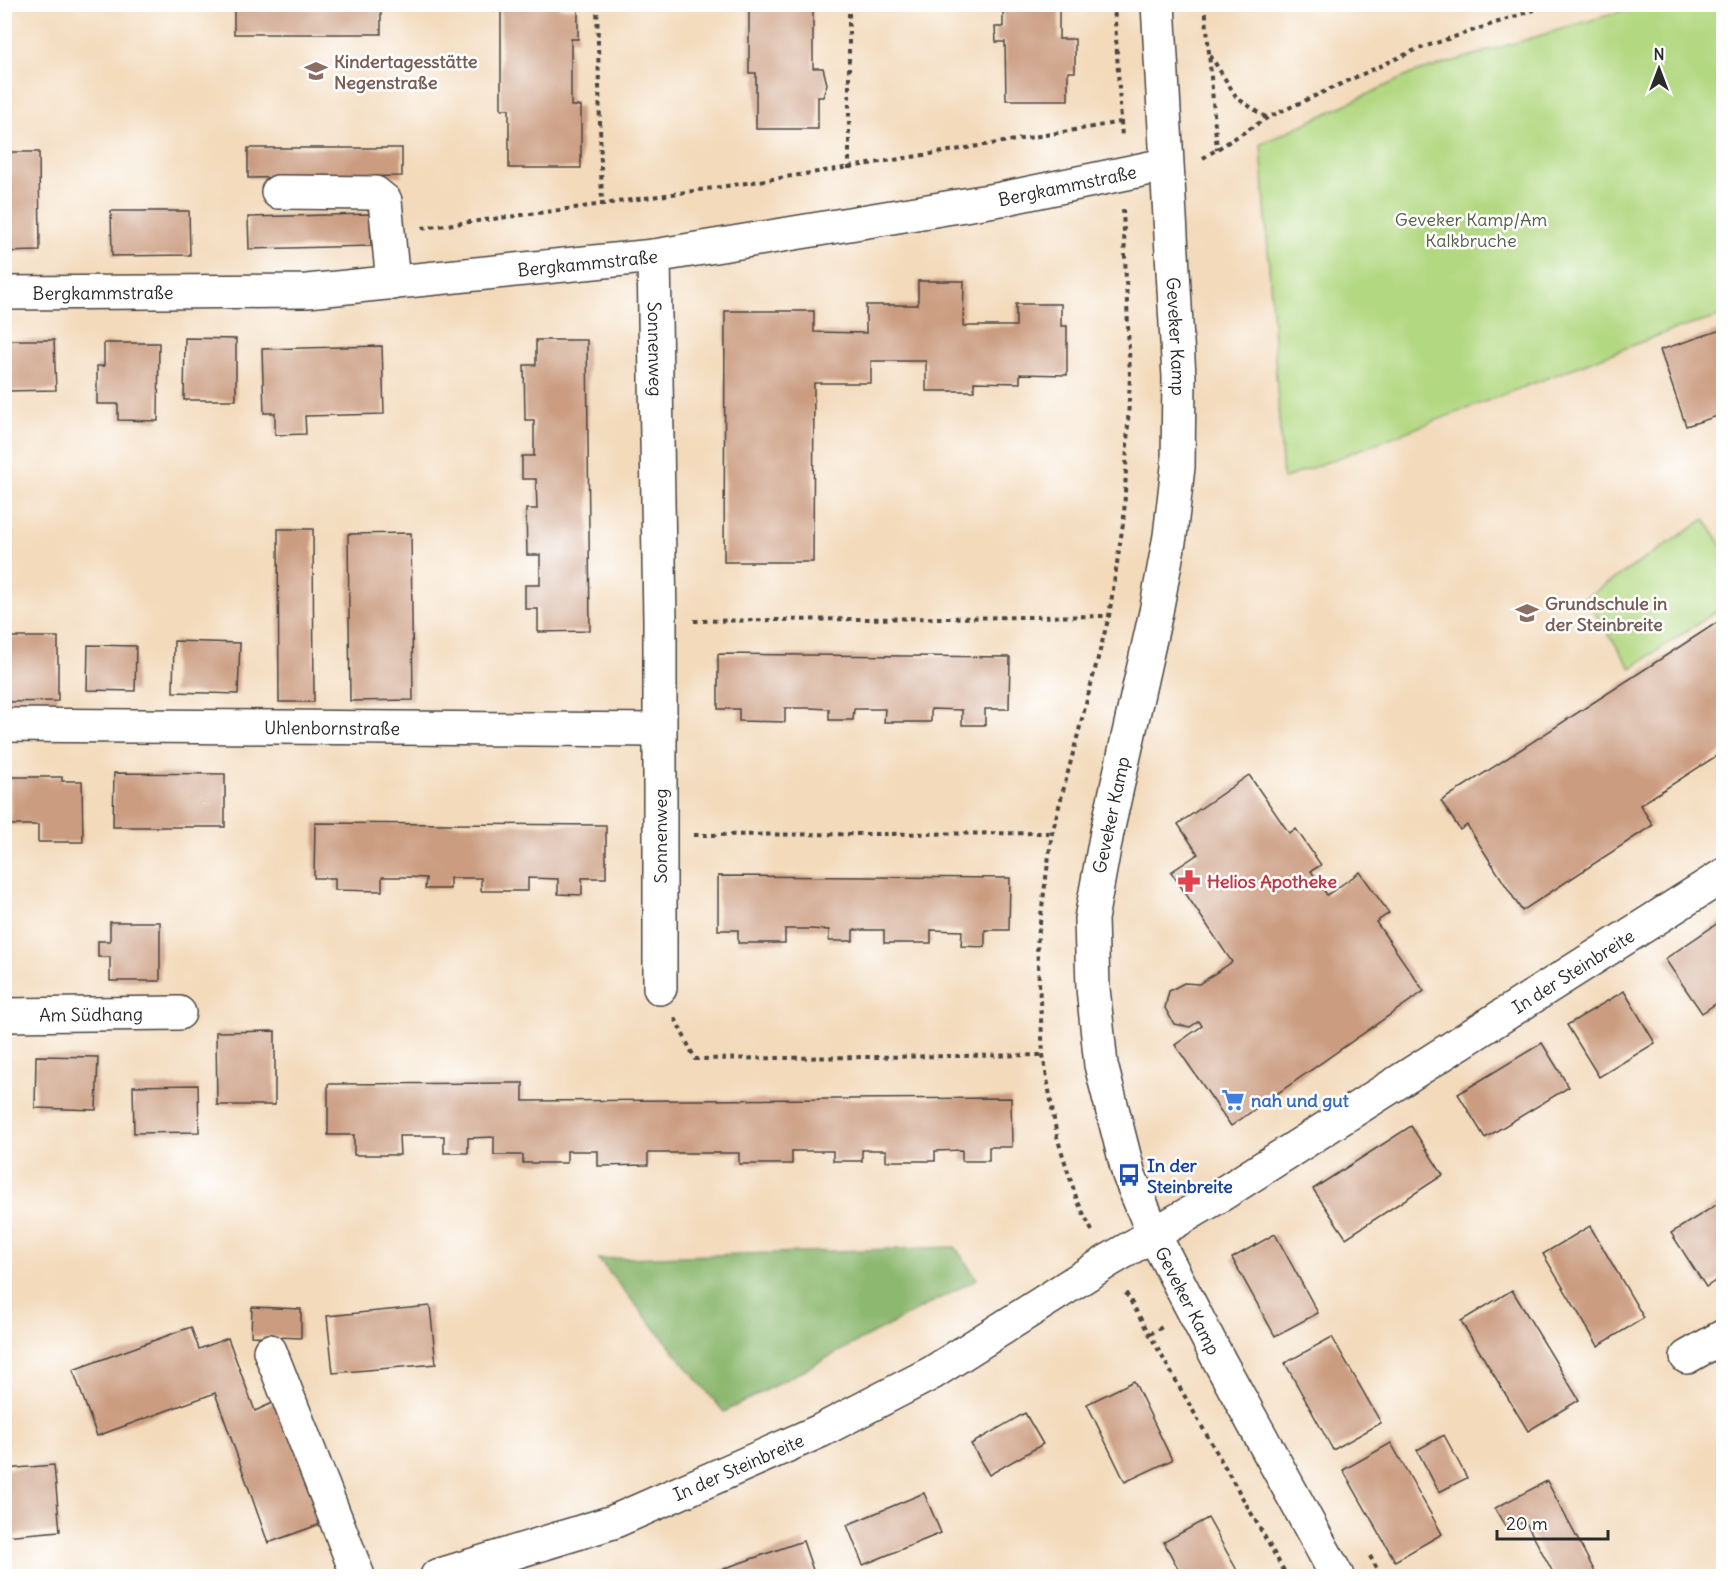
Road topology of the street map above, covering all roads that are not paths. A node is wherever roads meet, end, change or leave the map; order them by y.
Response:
1 (1158, 4) edge
2 (1165, 165) junction
3 (278, 192) dead end
4 (654, 256) junction
5 (404, 282) junction
6 (4, 293) edge
7 (4, 725) edge
8 (659, 730) junction
9 (1724, 875) edge
10 (660, 988) road end
11 (179, 1013) dead end
12 (4, 1015) edge
13 (1154, 1235) junction
14 (1724, 1336) edge
15 (270, 1351) dead end
16 (1687, 1357) dead end
17 (358, 1576) edge
18 (436, 1576) edge
19 (1337, 1576) edge

1 - 2 street, Geveker Kamp
2 - 4 street, Bergkammstraße
2 - 13 street, Geveker Kamp
3 - 5 street
4 - 5 street, Bergkammstraße
4 - 8 street, Sonnenweg
5 - 6 street, Bergkammstraße
7 - 8 street, Uhlenbornstraße
8 - 10 street, Sonnenweg
9 - 13 street, In der Steinbreite
11 - 12 street, Am Südhang
13 - 18 street, In der Steinbreite
13 - 19 street, Geveker Kamp
14 - 16 street
15 - 17 street

